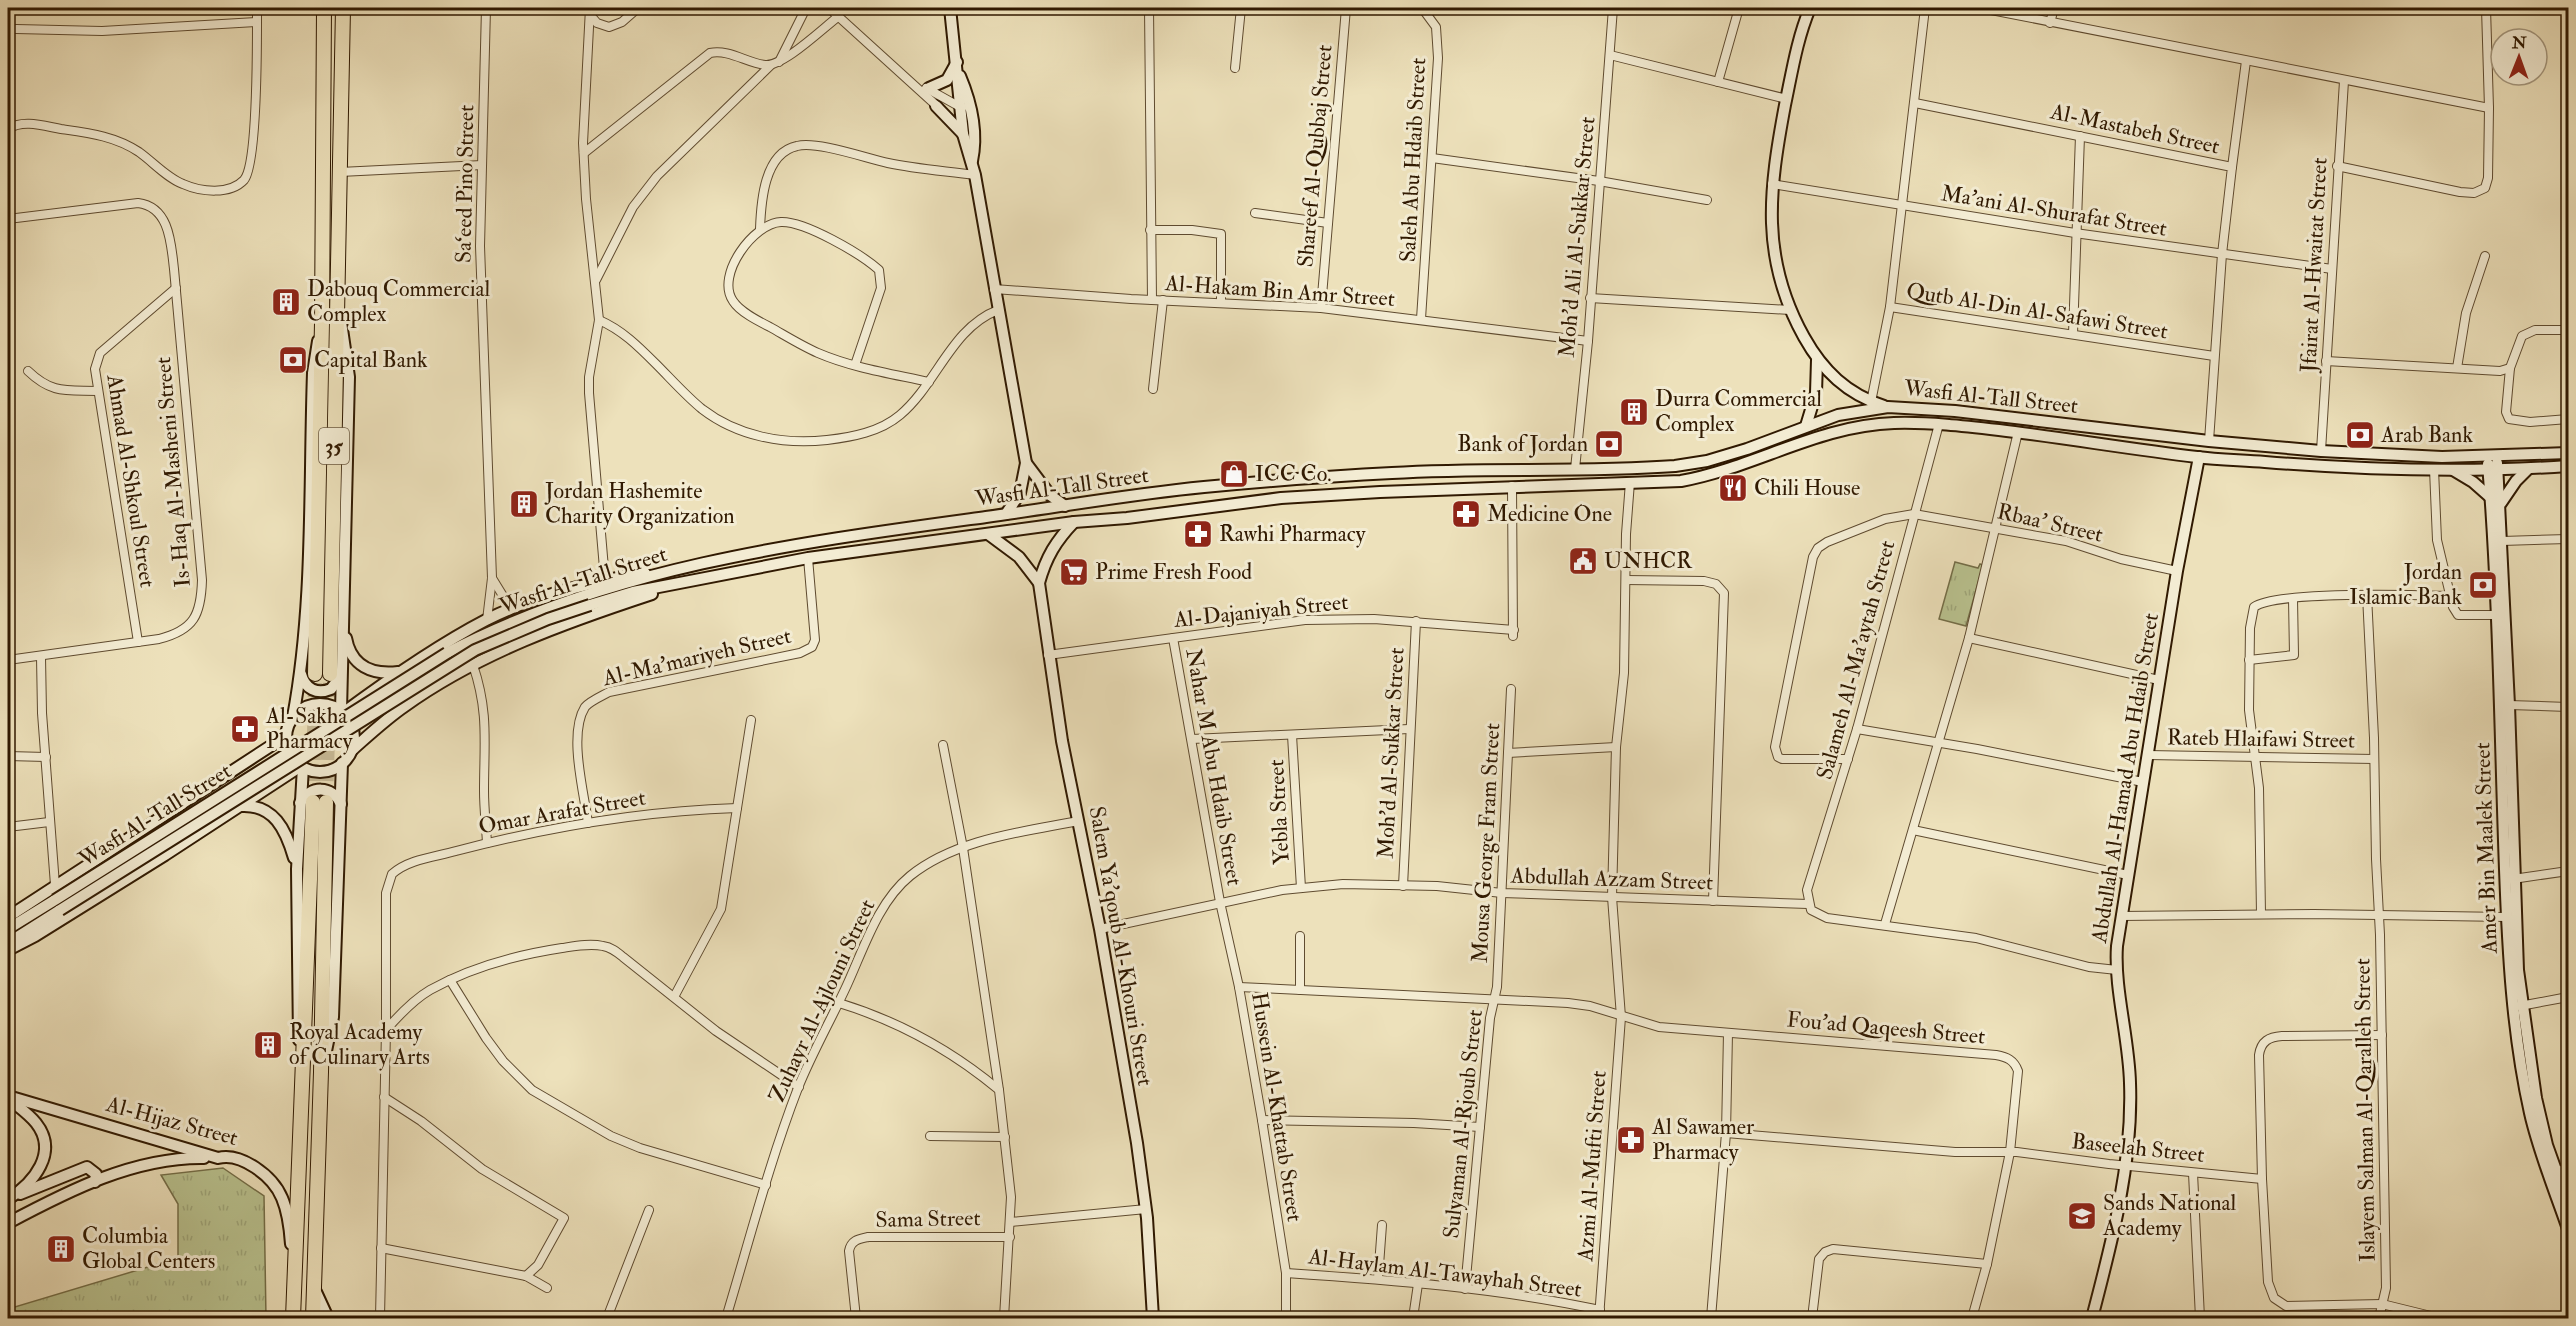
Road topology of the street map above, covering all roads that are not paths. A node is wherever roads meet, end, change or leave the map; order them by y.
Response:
1 (9, 8) edge
2 (257, 8) edge
3 (324, 8) edge
4 (343, 8) edge
5 (486, 8) edge
6 (638, 8) edge
7 (806, 8) edge
8 (829, 8) edge
9 (950, 8) edge
10 (1149, 8) edge
11 (1240, 8) edge
12 (1346, 8) edge
13 (1422, 8) edge
14 (1613, 8) edge
15 (1739, 8) edge
16 (1801, 8) edge
17 (1810, 8) edge
18 (1925, 8) edge
19 (1981, 8) edge
20 (2054, 8) edge
21 (2486, 8) edge
22 (590, 11) edge
23 (839, 16) junction
24 (257, 22) junction
25 (2050, 22) junction
26 (16, 29) dead end
27 (1800, 31) junction
28 (8, 45) edge
29 (1610, 55) junction
30 (2246, 62) junction
31 (775, 64) junction
32 (957, 66) junction
33 (1235, 68) dead end
34 (2343, 81) junction
35 (1718, 82) junction
36 (924, 87) junction
37 (1787, 99) junction
38 (1915, 102) junction
39 (936, 106) junction
40 (965, 108) junction
41 (2489, 108) junction
42 (967, 121) junction
43 (8, 129) edge
44 (963, 134) junction
45 (2080, 136) junction
46 (584, 153) junction
47 (1432, 158) junction
48 (972, 161) junction
49 (482, 165) junction
50 (2337, 166) junction
51 (2232, 167) junction
52 (340, 172) junction
53 (975, 175) junction
54 (1599, 181) junction
55 (1772, 184) junction
56 (1707, 200) dead end
57 (1903, 206) junction
58 (1255, 213) dead end
59 (8, 218) edge
60 (1328, 223) junction
61 (760, 229) junction
62 (1150, 230) junction
63 (2075, 233) junction
64 (2222, 254) junction
65 (2485, 256) dead end
66 (2332, 269) junction
67 (595, 281) junction
68 (176, 288) junction
69 (994, 289) junction
70 (1590, 298) junction
71 (1152, 300) junction
72 (1163, 300) junction
73 (1221, 303) junction
74 (337, 304) junction
75 (1890, 307) junction
76 (1321, 308) junction
77 (998, 310) junction
78 (1790, 310) junction
79 (599, 320) junction
80 (1421, 320) junction
81 (2568, 330) edge
82 (2073, 334) junction
83 (1588, 341) junction
84 (2214, 357) junction
85 (1817, 360) junction
86 (2326, 361) junction
87 (855, 365) junction
88 (2457, 368) junction
89 (2510, 368) junction
90 (28, 371) dead end
91 (929, 382) junction
92 (1153, 389) dead end
93 (97, 391) junction
94 (1871, 402) junction
95 (1888, 407) junction
96 (2568, 419) edge
97 (1939, 424) junction
98 (1806, 426) junction
99 (2083, 426) junction
100 (2018, 432) junction
101 (2082, 441) junction
102 (2209, 441) junction
103 (2321, 451) junction
104 (2568, 453) edge
105 (2492, 457) junction
106 (2199, 458) junction
107 (1026, 464) junction
108 (2568, 466) edge
109 (1575, 469) junction
110 (2434, 469) junction
111 (2528, 469) junction
112 (2453, 470) junction
113 (2493, 470) junction
114 (1378, 474) junction
115 (1352, 475) junction
116 (1630, 482) junction
117 (1512, 486) junction
118 (1380, 492) junction
119 (1352, 493) junction
120 (2490, 497) junction
121 (2500, 504) junction
122 (1065, 506) junction
123 (1006, 514) junction
124 (1914, 514) junction
125 (1074, 522) junction
126 (1996, 529) junction
127 (988, 534) junction
128 (2568, 539) edge
129 (2502, 541) junction
130 (808, 558) junction
131 (693, 565) junction
132 (2176, 571) junction
133 (492, 578) junction
134 (605, 580) junction
135 (699, 580) junction
136 (1626, 580) junction
137 (1039, 583) junction
138 (2367, 595) junction
139 (2449, 596) junction
140 (592, 599) junction
141 (2293, 599) junction
142 (511, 609) junction
143 (2497, 615) junction
144 (487, 620) junction
145 (1416, 621) junction
146 (343, 626) junction
147 (1173, 638) junction
148 (1969, 638) junction
149 (138, 642) junction
150 (1048, 655) junction
151 (41, 657) junction
152 (8, 660) edge
153 (2249, 660) junction
154 (473, 665) junction
155 (399, 672) junction
156 (308, 674) junction
157 (335, 675) junction
158 (2159, 680) junction
159 (385, 682) junction
160 (1511, 689) dead end
161 (406, 705) junction
162 (2509, 705) junction
163 (2568, 707) edge
164 (342, 712) junction
165 (293, 717) junction
166 (751, 720) dead end
167 (1409, 729) junction
168 (1857, 729) junction
169 (1292, 735) junction
170 (286, 736) junction
171 (1192, 740) junction
172 (1937, 741) junction
173 (943, 745) dead end
174 (1616, 747) junction
175 (352, 750) junction
176 (1508, 753) junction
177 (2148, 755) junction
178 (8, 756) edge
179 (46, 757) junction
180 (2254, 758) junction
181 (1848, 759) junction
182 (2374, 759) junction
183 (244, 763) junction
184 (342, 764) junction
185 (302, 767) junction
186 (2143, 782) junction
187 (273, 786) junction
188 (313, 802) junction
189 (341, 804) junction
190 (240, 806) junction
191 (737, 808) junction
192 (1078, 821) junction
193 (49, 822) junction
194 (588, 823) junction
195 (8, 827) edge
196 (1913, 830) junction
197 (487, 843) junction
198 (963, 848) junction
199 (297, 869) junction
200 (2568, 871) edge
201 (2128, 875) junction
202 (2513, 879) junction
203 (55, 885) junction
204 (1403, 886) junction
205 (1301, 888) junction
206 (1502, 893) junction
207 (1612, 897) junction
208 (1713, 901) junction
209 (1220, 902) junction
210 (1808, 904) junction
211 (57, 905) junction
212 (2261, 914) junction
213 (2379, 914) junction
214 (2121, 916) junction
215 (2506, 916) junction
216 (8, 917) edge
217 (1885, 924) junction
218 (8, 929) edge
219 (1100, 929) junction
220 (1300, 936) dead end
221 (8, 943) edge
222 (8, 950) edge
223 (2117, 970) junction
224 (450, 980) junction
225 (1239, 987) junction
226 (1300, 990) junction
227 (674, 997) junction
228 (2568, 997) edge
229 (1495, 999) junction
230 (839, 1003) junction
231 (2518, 1007) junction
232 (1621, 1017) junction
233 (386, 1030) junction
234 (1728, 1033) junction
235 (2382, 1035) junction
236 (321, 1072) junction
237 (302, 1073) junction
238 (799, 1087) junction
239 (999, 1090) junction
240 (8, 1097) edge
241 (384, 1097) junction
242 (1262, 1120) junction
243 (1480, 1127) junction
244 (1726, 1133) junction
245 (930, 1136) dead end
246 (1005, 1137) junction
247 (2010, 1152) junction
248 (218, 1158) junction
249 (2126, 1166) junction
250 (2568, 1169) edge
251 (2557, 1171) junction
252 (2193, 1173) junction
253 (2262, 1179) junction
254 (95, 1182) junction
255 (766, 1185) junction
256 (11, 1197) edge
257 (2568, 1204) edge
258 (1146, 1209) junction
259 (649, 1210) dead end
260 (1011, 1222) junction
261 (8, 1223) edge
262 (1382, 1225) dead end
263 (2568, 1229) edge
264 (1010, 1237) junction
265 (381, 1248) junction
266 (1987, 1264) junction
267 (293, 1265) junction
268 (1286, 1273) junction
269 (526, 1276) junction
270 (1378, 1280) junction
271 (313, 1284) junction
272 (1418, 1284) junction
273 (547, 1288) dead end
274 (1465, 1289) junction
275 (2382, 1304) junction
276 (1599, 1314) edge
277 (293, 1318) edge
278 (313, 1318) edge
279 (328, 1318) edge
280 (380, 1318) edge
281 (607, 1318) edge
282 (726, 1318) edge
283 (856, 1318) edge
284 (1005, 1318) edge
285 (1153, 1318) edge
286 (1287, 1318) edge
287 (1413, 1318) edge
288 (1711, 1318) edge
289 (1812, 1318) edge
290 (1972, 1318) edge
291 (2092, 1318) edge
292 (2200, 1318) edge
293 (2379, 1318) edge
294 (2439, 1318) edge

1 - 28 street
2 - 24 street
3 - 156 highway, 35
4 - 52 highway, 35
5 - 49 street, Sa‘eed Pino Street
6 - 22 street
7 - 31 street
8 - 23 street
9 - 32 street
10 - 62 street, Al-Hakam Bin Amr Street
11 - 33 street
12 - 60 street, Shareef Al-Qubbaj Street
13 - 47 street, Saleh Abu Hdaib Street
14 - 29 street, Moh'd Ali Al-Sukkar Street
15 - 35 street
16 - 27 street
17 - 27 street
18 - 38 street, Qutb Al-Din Al-Safawi Street
19 - 25 street
20 - 25 street
21 - 41 street
22 - 46 street
23 - 31 street
23 - 36 street
24 - 26 street
24 - 43 street
25 - 30 street
27 - 37 street
29 - 35 street
29 - 54 street, Moh'd Ali Al-Sukkar Street
30 - 34 street
30 - 51 street
31 - 46 street
31 - 67 street
32 - 36 street
32 - 40 street
34 - 41 street
34 - 50 street, Jfairat Al-Hwaitat Street
35 - 37 street
36 - 39 street
36 - 40 street
37 - 55 street
38 - 45 street, Al-Mastabeh Street
38 - 57 street, Qutb Al-Din Al-Safawi Street
39 - 42 street
39 - 44 street
40 - 42 street
41 - 50 street
42 - 44 street
42 - 48 street
44 - 48 street
45 - 51 street, Al-Mastabeh Street
45 - 63 street
46 - 67 street
47 - 54 street
47 - 80 street, Saleh Abu Hdaib Street
48 - 53 street
49 - 52 street
49 - 133 street, Sa‘eed Pino Street
50 - 66 street, Jfairat Al-Hwaitat Street
51 - 64 street, Al-Mastabeh Street
52 - 74 highway, 35
53 - 61 street
53 - 69 street
54 - 56 street
54 - 70 street, Moh'd Ali Al-Sukkar Street
55 - 57 street, Ma'ani Al-Shurafat Street
55 - 78 street
57 - 63 street, Ma'ani Al-Shurafat Street
57 - 75 street, Qutb Al-Din Al-Safawi Street
58 - 60 street
59 - 68 street, Is-Haq Al-Masheni Street
60 - 76 street, Shareef Al-Qubbaj Street
61 - 87 street
61 - 87 street
62 - 71 street, Al-Hakam Bin Amr Street
62 - 73 street
63 - 64 street, Ma'ani Al-Shurafat Street
63 - 82 street
64 - 66 street, Ma'ani Al-Shurafat Street
64 - 84 street, Al-Mastabeh Street
65 - 88 street
66 - 86 street, Jfairat Al-Hwaitat Street
67 - 79 street
68 - 93 street, Ahmad Al-Shkoul Street
68 - 149 street, Is-Haq Al-Masheni Street
69 - 71 street
69 - 77 street
70 - 78 street
70 - 83 street, Moh'd Ali Al-Sukkar Street
71 - 72 street, Al-Hakam Bin Amr Street
72 - 73 street, Al-Hakam Bin Amr Street
72 - 92 street
73 - 76 street, Al-Hakam Bin Amr Street
74 - 146 street
74 - 157 highway, 35
75 - 82 street, Qutb Al-Din Al-Safawi Street
75 - 94 street
76 - 80 street, Al-Hakam Bin Amr Street
77 - 91 street
77 - 107 street
78 - 85 street
79 - 91 street
79 - 134 street
80 - 83 street, Al-Hakam Bin Amr Street
81 - 89 street
82 - 84 street, Qutb Al-Din Al-Safawi Street
83 - 109 street, Moh'd Ali Al-Sukkar Street
84 - 102 street
85 - 94 street
85 - 98 street
86 - 88 street
86 - 103 street, Jfairat Al-Hwaitat Street
87 - 91 street
88 - 89 street
89 - 96 street
90 - 93 street
93 - 149 street, Ahmad Al-Shkoul Street
94 - 95 street
95 - 98 street, Wasfi Al-Tall Street
95 - 99 street, Wasfi Al-Tall Street
97 - 100 street, Wasfi Al-Tall Street
97 - 116 street, Wasfi Al-Tall Street
97 - 124 street, Salameh Al-Ma'aytah Street
98 - 109 street, Wasfi Al-Tall Street
99 - 101 street
99 - 102 street, Wasfi Al-Tall Street
100 - 101 street, Wasfi Al-Tall Street
100 - 126 street
101 - 106 street, Wasfi Al-Tall Street
102 - 103 street, Wasfi Al-Tall Street
103 - 105 street, Wasfi Al-Tall Street
104 - 105 street, Wasfi Al-Tall Street
105 - 113 street, Amer Bin Maalek Street
106 - 110 street, Wasfi Al-Tall Street
106 - 132 street, Abdullah Al-Hamad Abu Hdaib Street
107 - 122 street
107 - 123 street
108 - 111 street, Wasfi Al-Tall Street
109 - 114 street, Wasfi Al-Tall Street
110 - 112 street, Wasfi Al-Tall Street
110 - 139 street
111 - 113 street, Wasfi Al-Tall Street
111 - 121 street
112 - 113 street, Wasfi Al-Tall Street
112 - 120 street
113 - 120 street, Amer Bin Maalek Street
113 - 121 street, Amer Bin Maalek Street
114 - 115 street, Wasfi Al-Tall Street
114 - 118 street
115 - 119 street
115 - 122 street, Wasfi Al-Tall Street
116 - 117 street, Wasfi Al-Tall Street
116 - 136 street, Azmi Al-Mufti Street
117 - 118 street, Wasfi Al-Tall Street
117 - 145 street, Al-Dajaniyah Street
118 - 119 street, Wasfi Al-Tall Street
119 - 125 street, Wasfi Al-Tall Street
120 - 143 street, Amer Bin Maalek Street
121 - 129 street, Amer Bin Maalek Street
122 - 123 street, Wasfi Al-Tall Street
123 - 131 street, Wasfi Al-Tall Street
124 - 126 street, Rbaa' Street
124 - 168 street, Salameh Al-Ma'aytah Street
124 - 181 street
125 - 127 street, Wasfi Al-Tall Street
125 - 137 street, Salem Ya'qoub Al-Khouri Street
126 - 132 street, Rbaa' Street
126 - 148 street
127 - 130 street, Wasfi Al-Tall Street
127 - 137 street
128 - 129 street
129 - 162 street, Amer Bin Maalek Street
130 - 135 street, Wasfi Al-Tall Street
130 - 194 street, Al-Ma'mariyeh Street
131 - 134 street
131 - 140 street, Wasfi Al-Tall Street
132 - 158 street, Abdullah Al-Hamad Abu Hdaib Street
133 - 142 street, Sa‘eed Pino Street
133 - 144 street, Sa‘eed Pino Street
134 - 142 street
135 - 140 street, Wasfi Al-Tall Street
135 - 154 street
136 - 174 street, Azmi Al-Mufti Street
136 - 208 street
137 - 150 street, Salem Ya'qoub Al-Khouri Street
138 - 139 street
138 - 141 street
138 - 182 street, Islayem Salman Al-Qaralleh Street
139 - 143 street
140 - 211 street, Wasfi Al-Tall Street, bridge
141 - 153 street
141 - 153 street
142 - 144 street
143 - 215 street, Amer Bin Maalek Street
144 - 155 street
145 - 147 street, Al-Dajaniyah Street
145 - 167 street, Moh'd Al-Sukkar Street
146 - 155 street
146 - 157 street
147 - 150 street, Al-Dajaniyah Street
147 - 171 street, Nahar M Abu Hdaib Street
148 - 158 street
148 - 172 street
149 - 151 street, Is-Haq Al-Masheni Street
150 - 192 street, Salem Ya'qoub Al-Khouri Street
151 - 152 street, Is-Haq Al-Masheni Street
151 - 179 street
153 - 180 street
154 - 161 street
154 - 197 street
155 - 159 street
156 - 157 street
156 - 165 street
157 - 164 street
158 - 177 street, Abdullah Al-Hamad Abu Hdaib Street
159 - 161 street
159 - 164 street
160 - 176 street, Mousa George Fram Street
161 - 175 street
162 - 163 street
162 - 202 street, Amer Bin Maalek Street
164 - 165 street
164 - 175 street
165 - 170 street
166 - 191 street
167 - 169 street
167 - 204 street, Moh'd Al-Sukkar Street
168 - 172 street
168 - 181 street, Salameh Al-Ma'aytah Street
169 - 171 street
169 - 205 street, Yebla Street
170 - 183 street
170 - 185 street
171 - 209 street, Nahar M Abu Hdaib Street
172 - 186 street
172 - 196 street
173 - 198 street
174 - 176 street
174 - 207 street, Azmi Al-Mufti Street
175 - 184 street
176 - 206 street, Mousa George Fram Street
177 - 180 street, Rateb Hlaifawi Street
177 - 186 street, Abdullah Al-Hamad Abu Hdaib Street
178 - 179 street
179 - 193 street
180 - 182 street, Rateb Hlaifawi Street
180 - 212 street
181 - 210 street, Salameh Al-Ma'aytah Street
182 - 213 street, Islayem Salman Al-Qaralleh Street
183 - 187 street
183 - 203 street
184 - 185 street
184 - 189 street
185 - 187 street
185 - 188 street
186 - 201 street, Abdullah Al-Hamad Abu Hdaib Street
187 - 190 street
188 - 189 street
188 - 199 street
188 - 236 highway
188 - 237 highway
189 - 236 street
190 - 199 street
190 - 222 street
191 - 194 street, Omar Arafat Street
191 - 227 street
192 - 198 street, Zuhayr Al-Ajlouni Street
192 - 219 street, Salem Ya'qoub Al-Khouri Street
193 - 195 street
193 - 203 street
194 - 197 street, Omar Arafat Street
196 - 201 street
196 - 217 street
197 - 233 street, Omar Arafat Street
198 - 230 street, Zuhayr Al-Ajlouni Street
198 - 239 street
199 - 237 street
200 - 202 street
201 - 214 street, Abdullah Al-Hamad Abu Hdaib Street
202 - 231 street, Amer Bin Maalek Street
203 - 216 street
204 - 205 street, Abdullah Azzam Street
204 - 206 street, Abdullah Azzam Street
205 - 209 street, Abdullah Azzam Street
206 - 207 street, Abdullah Azzam Street
206 - 229 street, Mousa George Fram Street
207 - 208 street, Abdullah Azzam Street
207 - 232 street, Azmi Al-Mufti Street
208 - 210 street, Abdullah Azzam Street
209 - 219 street, Abdullah Azzam Street
209 - 225 street, Hussein Al-Khattab Street
210 - 217 street, Abdullah Azzam Street
211 - 218 street, Wasfi Al-Tall Street
211 - 221 street, Wasfi Al-Tall Street
212 - 213 street
212 - 214 street
213 - 215 street
213 - 235 street, Islayem Salman Al-Qaralleh Street
214 - 223 street, Abdullah Al-Hamad Abu Hdaib Street
215 - 231 street, Amer Bin Maalek Street
217 - 223 street, Abdullah Azzam Street
219 - 258 street, Salem Ya'qoub Al-Khouri Street
220 - 226 street
223 - 249 street, Abdullah Al-Hamad Abu Hdaib Street
224 - 227 street
224 - 233 street
224 - 255 street
225 - 226 street, Fou'ad Qaqeesh Street
225 - 242 street, Hussein Al-Khattab Street
226 - 229 street, Fou'ad Qaqeesh Street
227 - 238 street
228 - 231 street
229 - 232 street, Fou'ad Qaqeesh Street
229 - 243 street, Sulyaman Al-Rjoub Street
230 - 238 street, Zuhayr Al-Ajlouni Street
230 - 239 street
231 - 251 street, Amer Bin Maalek Street
231 - 263 street, Amer Bin Maalek Street
232 - 234 street, Fou'ad Qaqeesh Street
232 - 276 street, Azmi Al-Mufti Street
233 - 241 street
234 - 244 street
234 - 247 street, Fou'ad Qaqeesh Street
235 - 253 street
235 - 275 street, Islayem Salman Al-Qaralleh Street
236 - 271 highway
237 - 267 highway
238 - 255 street, Zuhayr Al-Ajlouni Street
239 - 246 street
240 - 248 street, Al-Hijaz Street
240 - 256 street
241 - 265 street
241 - 269 street
242 - 243 street
242 - 268 street, Hussein Al-Khattab Street
243 - 274 street, Sulyaman Al-Rjoub Street
244 - 247 street, Baseelah Street
244 - 288 street
245 - 246 street
246 - 260 street
247 - 249 street, Baseelah Street
247 - 266 street, Fou'ad Qaqeesh Street
248 - 254 street
248 - 267 street, Al-Hijaz Street
249 - 252 street, Baseelah Street
249 - 291 street, Abdullah Al-Hamad Abu Hdaib Street
250 - 251 street
251 - 257 street, Amer Bin Maalek Street
252 - 253 street, Baseelah Street
252 - 292 street
253 - 275 street
254 - 256 street
254 - 261 street
255 - 282 street, Zuhayr Al-Ajlouni Street
258 - 260 street
258 - 285 street, Salem Ya'qoub Al-Khouri Street
259 - 281 street
260 - 264 street
262 - 270 street
264 - 283 street, Sama Street
264 - 284 street
265 - 269 street
265 - 280 street
266 - 289 street
266 - 290 street, Fou'ad Qaqeesh Street
267 - 277 highway
268 - 270 street, Al-Haylam Al-Tawayhah Street
268 - 286 street, Hussein Al-Khattab Street
269 - 273 street
270 - 272 street, Al-Haylam Al-Tawayhah Street
271 - 278 highway
271 - 279 street
272 - 274 street, Al-Haylam Al-Tawayhah Street
272 - 287 street
274 - 276 street, Al-Haylam Al-Tawayhah Street
275 - 293 street, Islayem Salman Al-Qaralleh Street
275 - 294 street

